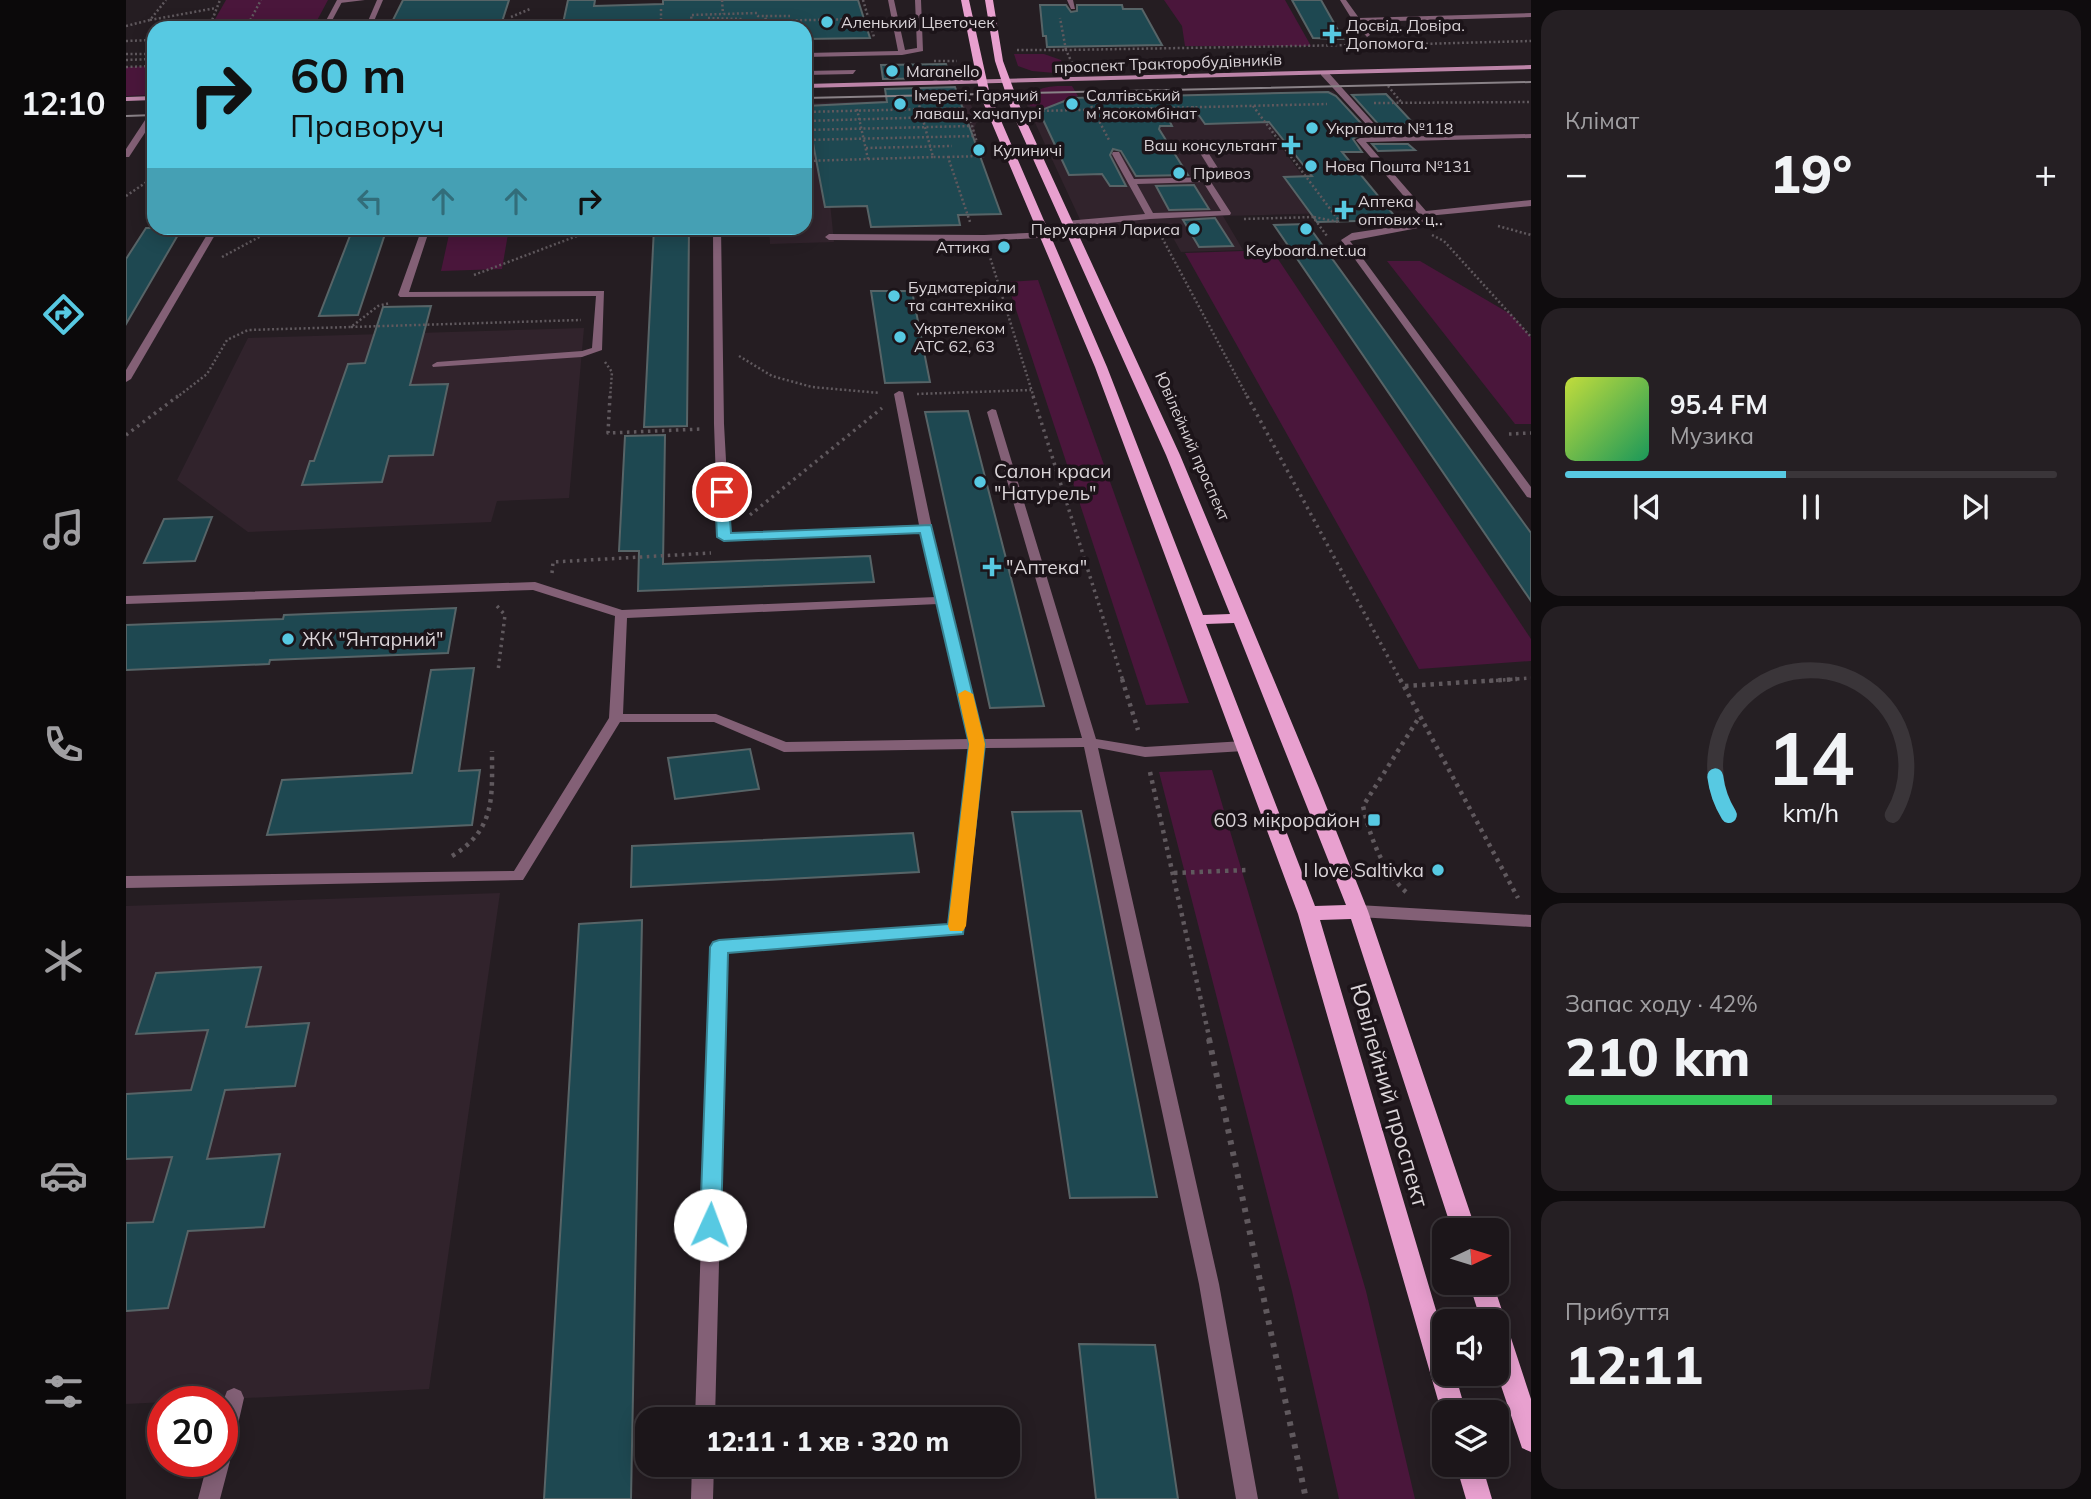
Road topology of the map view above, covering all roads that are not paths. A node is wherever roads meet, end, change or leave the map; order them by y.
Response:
1 (340, 0) edge
2 (362, 0) edge
3 (380, 0) edge
4 (891, 0) edge
5 (918, 0) edge
6 (965, 0) edge
7 (989, 0) edge
8 (1343, 0) edge
9 (1531, 15) edge
10 (1356, 20) junction
11 (329, 21) edge
12 (371, 21) edge
13 (1367, 35) dead end
14 (902, 53) junction
15 (812, 55) edge
16 (1531, 67) edge
17 (853, 72) dead end
18 (812, 73) edge
19 (1324, 73) junction
20 (1005, 82) junction
21 (981, 83) junction
22 (812, 86) edge
23 (147, 98) edge
24 (126, 99) edge
25 (147, 124) edge
26 (1531, 136) edge
27 (1384, 139) junction
28 (1199, 145) dead end
29 (1116, 154) road end
30 (126, 155) edge
31 (1206, 180) junction
32 (1132, 182) junction
33 (1531, 203) edge
34 (1424, 214) junction
35 (1150, 216) junction
36 (1068, 229) junction
37 (211, 235) edge
38 (424, 235) edge
39 (717, 235) edge
40 (1046, 235) junction
41 (829, 237) dead end
42 (437, 365) dead end
43 (126, 379) edge
44 (899, 394) road end
45 (992, 412) dead end
46 (1531, 495) edge
47 (926, 528) junction
48 (126, 600) edge
49 (943, 600) junction
50 (621, 614) junction
51 (1239, 618) junction
52 (1198, 620) junction
53 (616, 718) junction
54 (1090, 742) junction
55 (977, 744) junction
56 (1244, 746) junction
57 (126, 882) edge
58 (1358, 911) junction
59 (1308, 914) junction
60 (1531, 921) edge
61 (1460, 1218) edge
62 (1509, 1371) edge
63 (1450, 1400) edge
64 (705, 1407) edge
65 (1531, 1439) edge
66 (215, 1477) edge
67 (703, 1477) edge
68 (1473, 1477) edge
69 (209, 1499) edge
70 (702, 1499) edge
71 (1247, 1499) edge
72 (1479, 1499) edge

1 - 2 street
1 - 11 street
3 - 12 street
4 - 14 street
5 - 14 street
6 - 21 main road, Ювілейний проспект
7 - 20 main road, Ювілейний проспект
8 - 10 street
9 - 10 street
10 - 13 street
14 - 15 street
16 - 19 main road, проспект Тракторобудівників
17 - 18 street
19 - 20 main road, проспект Тракторобудівників
19 - 27 street
20 - 21 main road, проспект Тракторобудівників
20 - 36 main road, Ювілейний проспект
21 - 22 main road, проспект Тракторобудівників
21 - 40 main road, Ювілейний проспект
23 - 24 main road
25 - 30 street
26 - 27 street
27 - 34 street
28 - 31 street
29 - 32 street
31 - 32 street
31 - 35 street
32 - 35 street
33 - 34 street
34 - 46 street
35 - 36 street
36 - 40 street
36 - 51 main road, Ювілейний проспект
37 - 43 street
38 - 42 street
39 - 47 street
40 - 41 street
40 - 52 main road, Ювілейний проспект
44 - 47 street
45 - 54 street
47 - 49 street
48 - 50 street
49 - 50 street
49 - 55 street
50 - 53 street
51 - 52 main road
51 - 58 main road, Ювілейний проспект
52 - 56 main road, Ювілейний проспект
53 - 55 street
53 - 57 street
54 - 55 street
54 - 56 street
54 - 71 street
55 - 64 street
56 - 59 main road, Ювілейний проспект
58 - 59 main road
58 - 60 street
58 - 61 main road, Ювілейний проспект
59 - 63 main road, Ювілейний проспект
62 - 65 main road
66 - 69 street
67 - 70 street
68 - 72 main road

